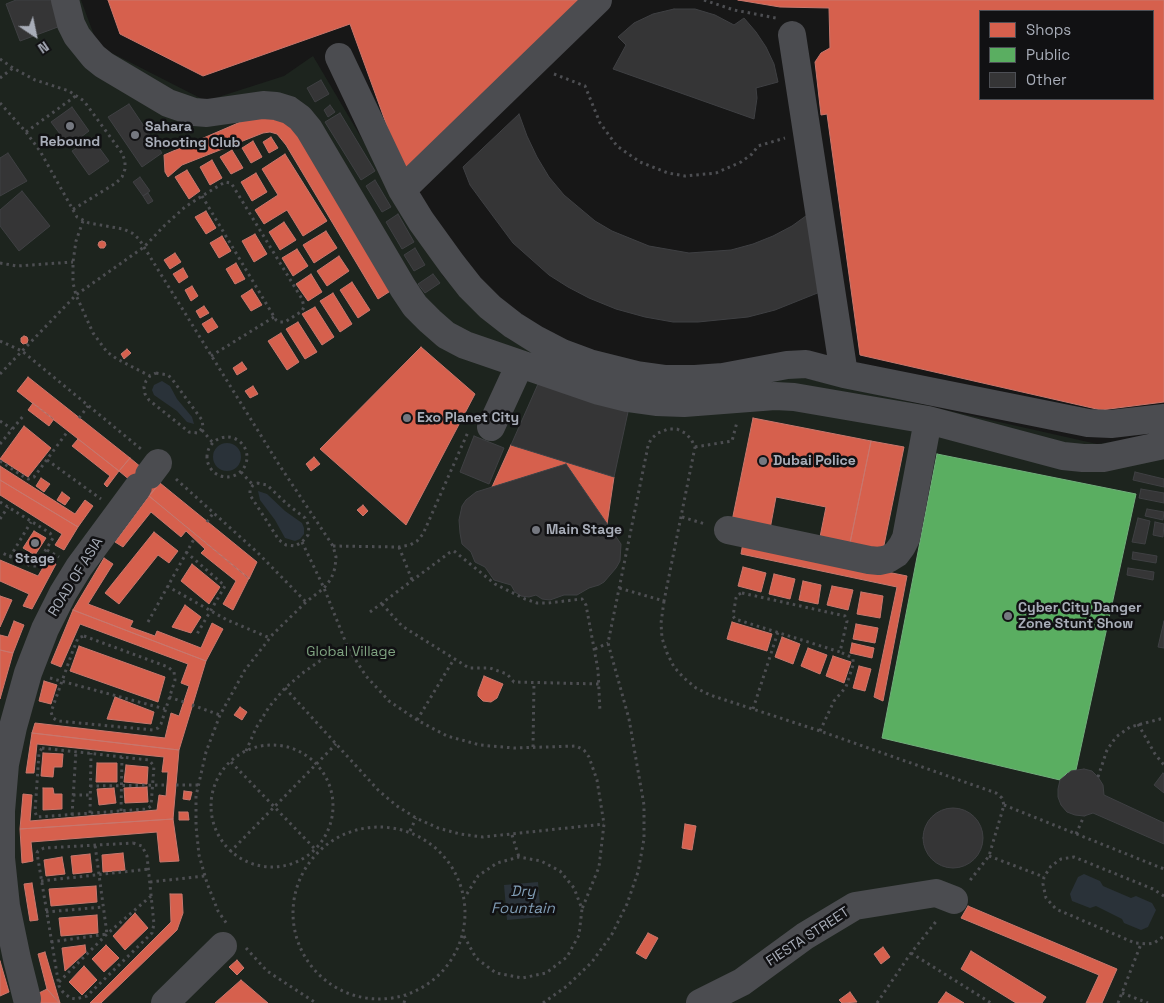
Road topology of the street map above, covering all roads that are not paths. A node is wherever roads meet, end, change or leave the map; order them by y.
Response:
1 (65, 0) edge
2 (598, 0) edge
3 (785, 27) road end
4 (339, 57) dead end
5 (402, 190) junction
6 (520, 364) junction
7 (844, 374) junction
8 (1164, 418) edge
9 (928, 420) junction
10 (491, 427) road end
11 (1164, 445) edge
12 (149, 475) dead end
13 (728, 530) dead end
14 (954, 900) dead end
15 (231, 939) road end
16 (27, 999) dead end
17 (165, 1003) edge
18 (700, 1003) edge

1 - 6 street
2 - 5 street
3 - 7 street
4 - 5 street
5 - 7 street
6 - 9 street
6 - 10 street
7 - 8 street
9 - 11 street
9 - 13 street
12 - 16 street, ROAD OF ASIA
14 - 18 street, FIESTA STREET
15 - 17 street

